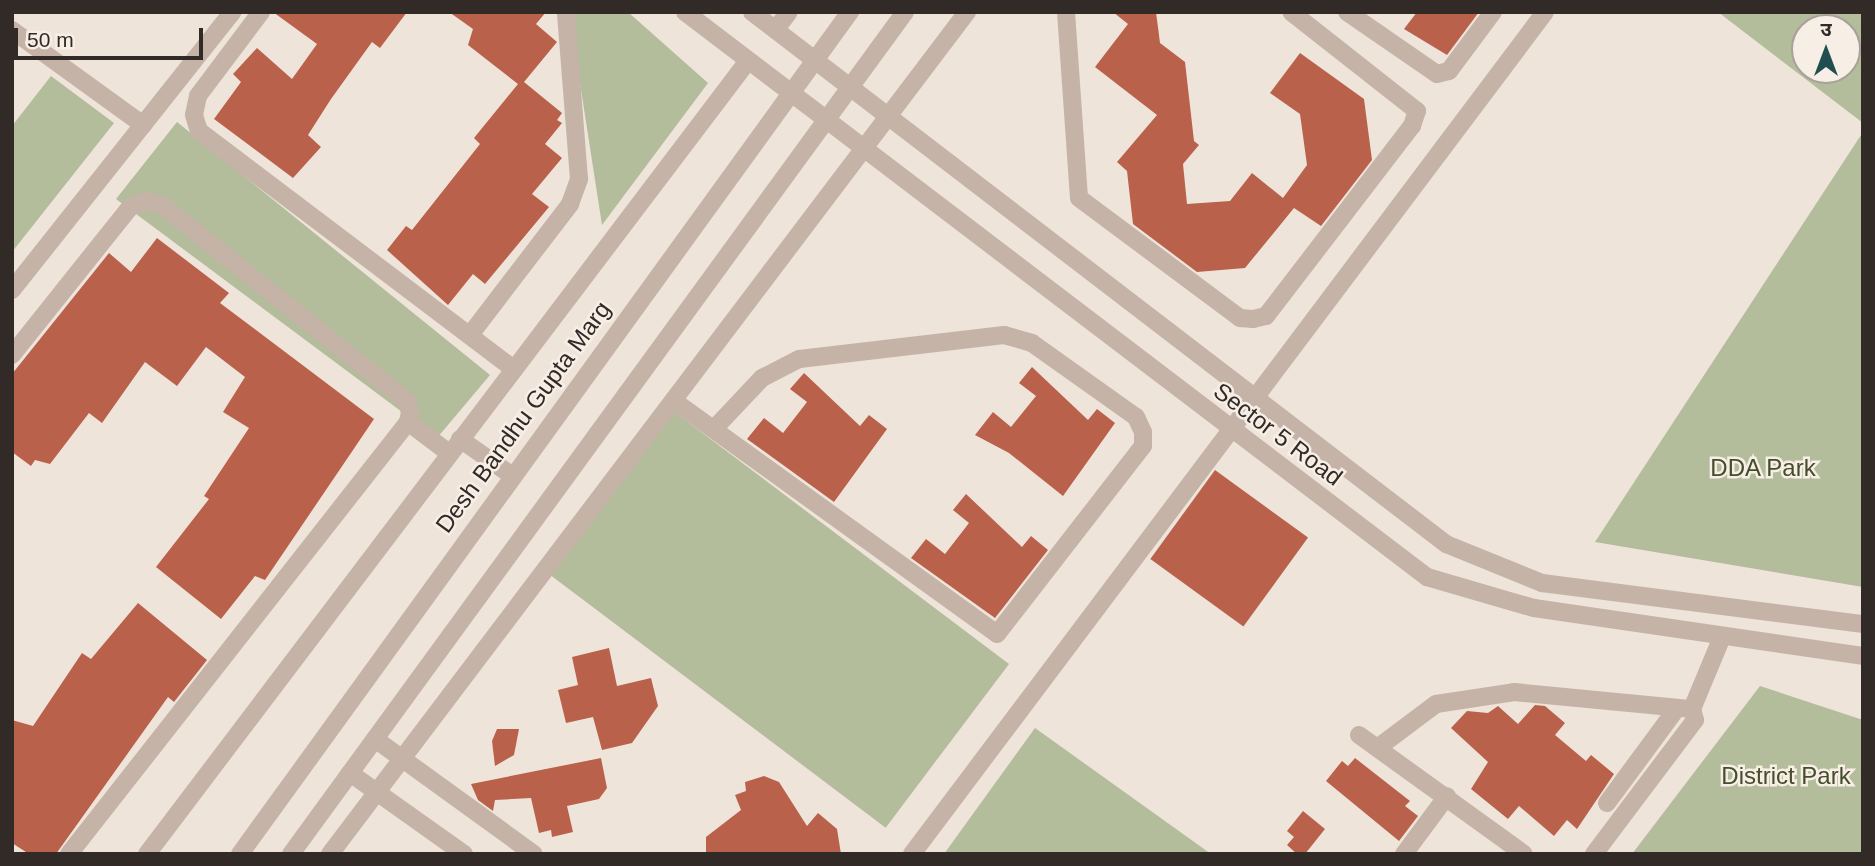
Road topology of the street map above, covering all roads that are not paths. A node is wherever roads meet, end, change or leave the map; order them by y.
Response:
1 (232, 12) edge
2 (261, 12) edge
3 (566, 12) edge
4 (685, 12) edge
5 (752, 12) edge
6 (789, 12) edge
7 (850, 12) edge
8 (905, 12) edge
9 (967, 12) edge
10 (1066, 12) edge
11 (1291, 12) edge
12 (1347, 12) edge
13 (1493, 12) edge
14 (1545, 12) edge
15 (12, 30) edge
16 (776, 30) junction
17 (815, 59) junction
18 (747, 62) junction
19 (850, 86) junction
20 (787, 93) junction
21 (888, 117) junction
22 (824, 118) junction
23 (143, 125) junction
24 (864, 151) junction
25 (12, 290) edge
26 (470, 335) junction
27 (12, 355) edge
28 (514, 369) junction
29 (1256, 396) junction
30 (674, 401) junction
31 (408, 422) junction
32 (1229, 428) junction
33 (714, 429) junction
34 (454, 446) junction
35 (511, 475) junction
36 (1863, 624) edge
37 (1722, 637) junction
38 (1863, 656) edge
39 (1685, 709) junction
40 (1359, 735) dead end
41 (374, 739) junction
42 (1380, 746) junction
43 (401, 758) junction
44 (350, 773) junction
45 (377, 791) junction
46 (1447, 796) junction
47 (1607, 803) dead end
48 (69, 854) edge
49 (147, 854) edge
50 (240, 854) edge
51 (291, 854) edge
52 (330, 854) edge
53 (464, 854) edge
54 (534, 854) edge
55 (912, 854) edge
56 (1404, 854) edge
57 (1524, 854) edge
58 (1594, 854) edge

1 - 23 street
2 - 26 street
3 - 26 street
4 - 18 street, Sector 5 Road
5 - 16 street, Sector 5 Road
6 - 16 street
7 - 17 street, Desh Bandhu Gupta Marg
8 - 19 street
9 - 21 street
10 - 11 street
12 - 13 street
14 - 29 street
15 - 23 street
16 - 17 street, Sector 5 Road
17 - 19 street, Sector 5 Road
17 - 20 street, Desh Bandhu Gupta Marg
18 - 20 street, Sector 5 Road
18 - 28 street
19 - 21 street, Sector 5 Road
19 - 22 street
20 - 22 street, Sector 5 Road
20 - 35 street, Desh Bandhu Gupta Marg
21 - 24 street
21 - 29 street, Sector 5 Road
22 - 24 street, Sector 5 Road
22 - 41 street
23 - 25 street
24 - 30 street
24 - 32 street, Sector 5 Road
26 - 28 street
27 - 31 street
28 - 34 street
29 - 32 street
29 - 36 street, Sector 5 Road
30 - 33 street
30 - 43 street
31 - 34 street
31 - 48 street
32 - 37 street, Sector 5 Road
32 - 55 street
33 - 33 street
34 - 35 street
34 - 49 street
35 - 50 street, Desh Bandhu Gupta Marg
37 - 38 street, Sector 5 Road
37 - 39 street
39 - 42 street
39 - 47 street
39 - 58 street
40 - 42 street
41 - 43 street
41 - 44 street
42 - 46 street
43 - 45 street
43 - 54 street
44 - 45 street
44 - 51 street
45 - 52 street
45 - 53 street
46 - 56 street
46 - 57 street

